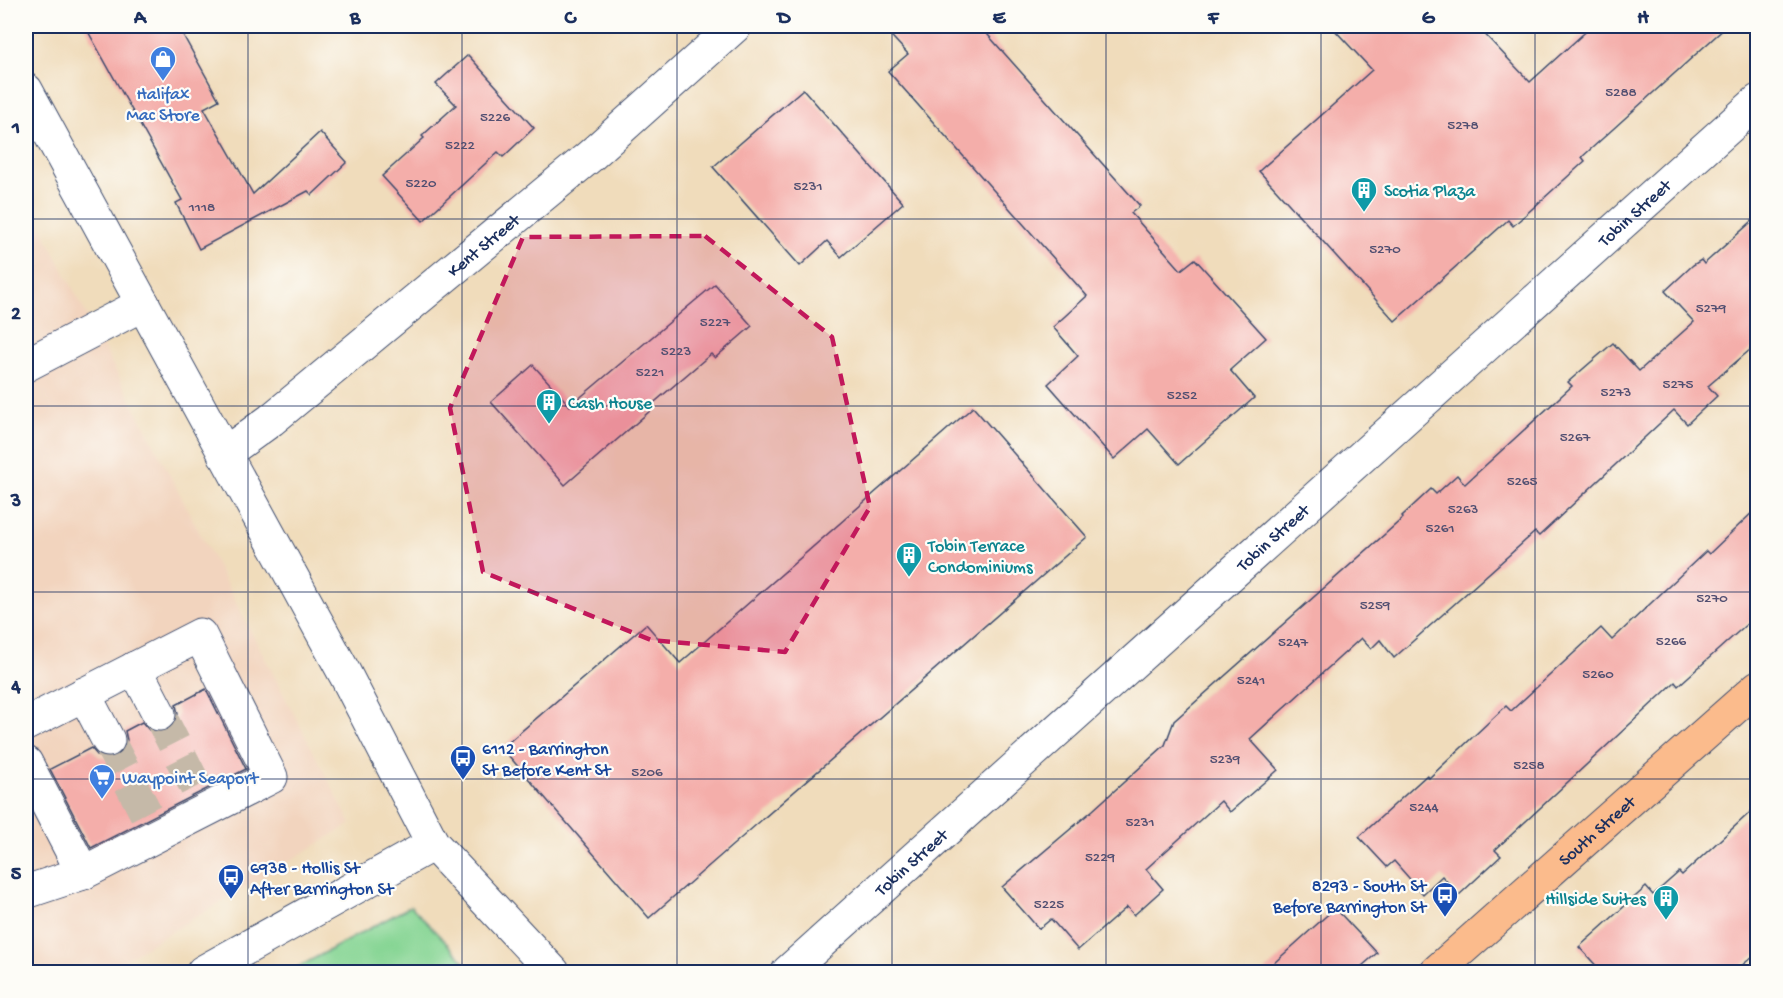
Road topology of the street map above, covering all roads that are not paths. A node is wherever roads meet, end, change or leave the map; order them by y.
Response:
1 (735, 26) edge
2 (26, 90) edge
3 (1758, 101) edge
4 (143, 304) junction
5 (26, 365) edge
6 (224, 454) junction
7 (135, 668) junction
8 (1758, 687) edge
9 (84, 694) junction
10 (159, 714) tunnel mouth
11 (26, 724) edge
12 (108, 740) tunnel mouth
13 (26, 763) edge
14 (433, 844) junction
15 (83, 873) junction
16 (26, 892) edge
17 (203, 972) edge
18 (553, 972) edge
19 (788, 972) edge
20 (1436, 972) edge

1 - 6 street, Kent Street
2 - 4 street
3 - 19 street, Tobin Street
4 - 5 street
4 - 6 street
6 - 14 street
7 - 9 street
7 - 10 street
7 - 15 street
8 - 20 main road, South Street
9 - 11 street
9 - 12 street
13 - 15 street
14 - 17 street
14 - 18 street
15 - 16 street

